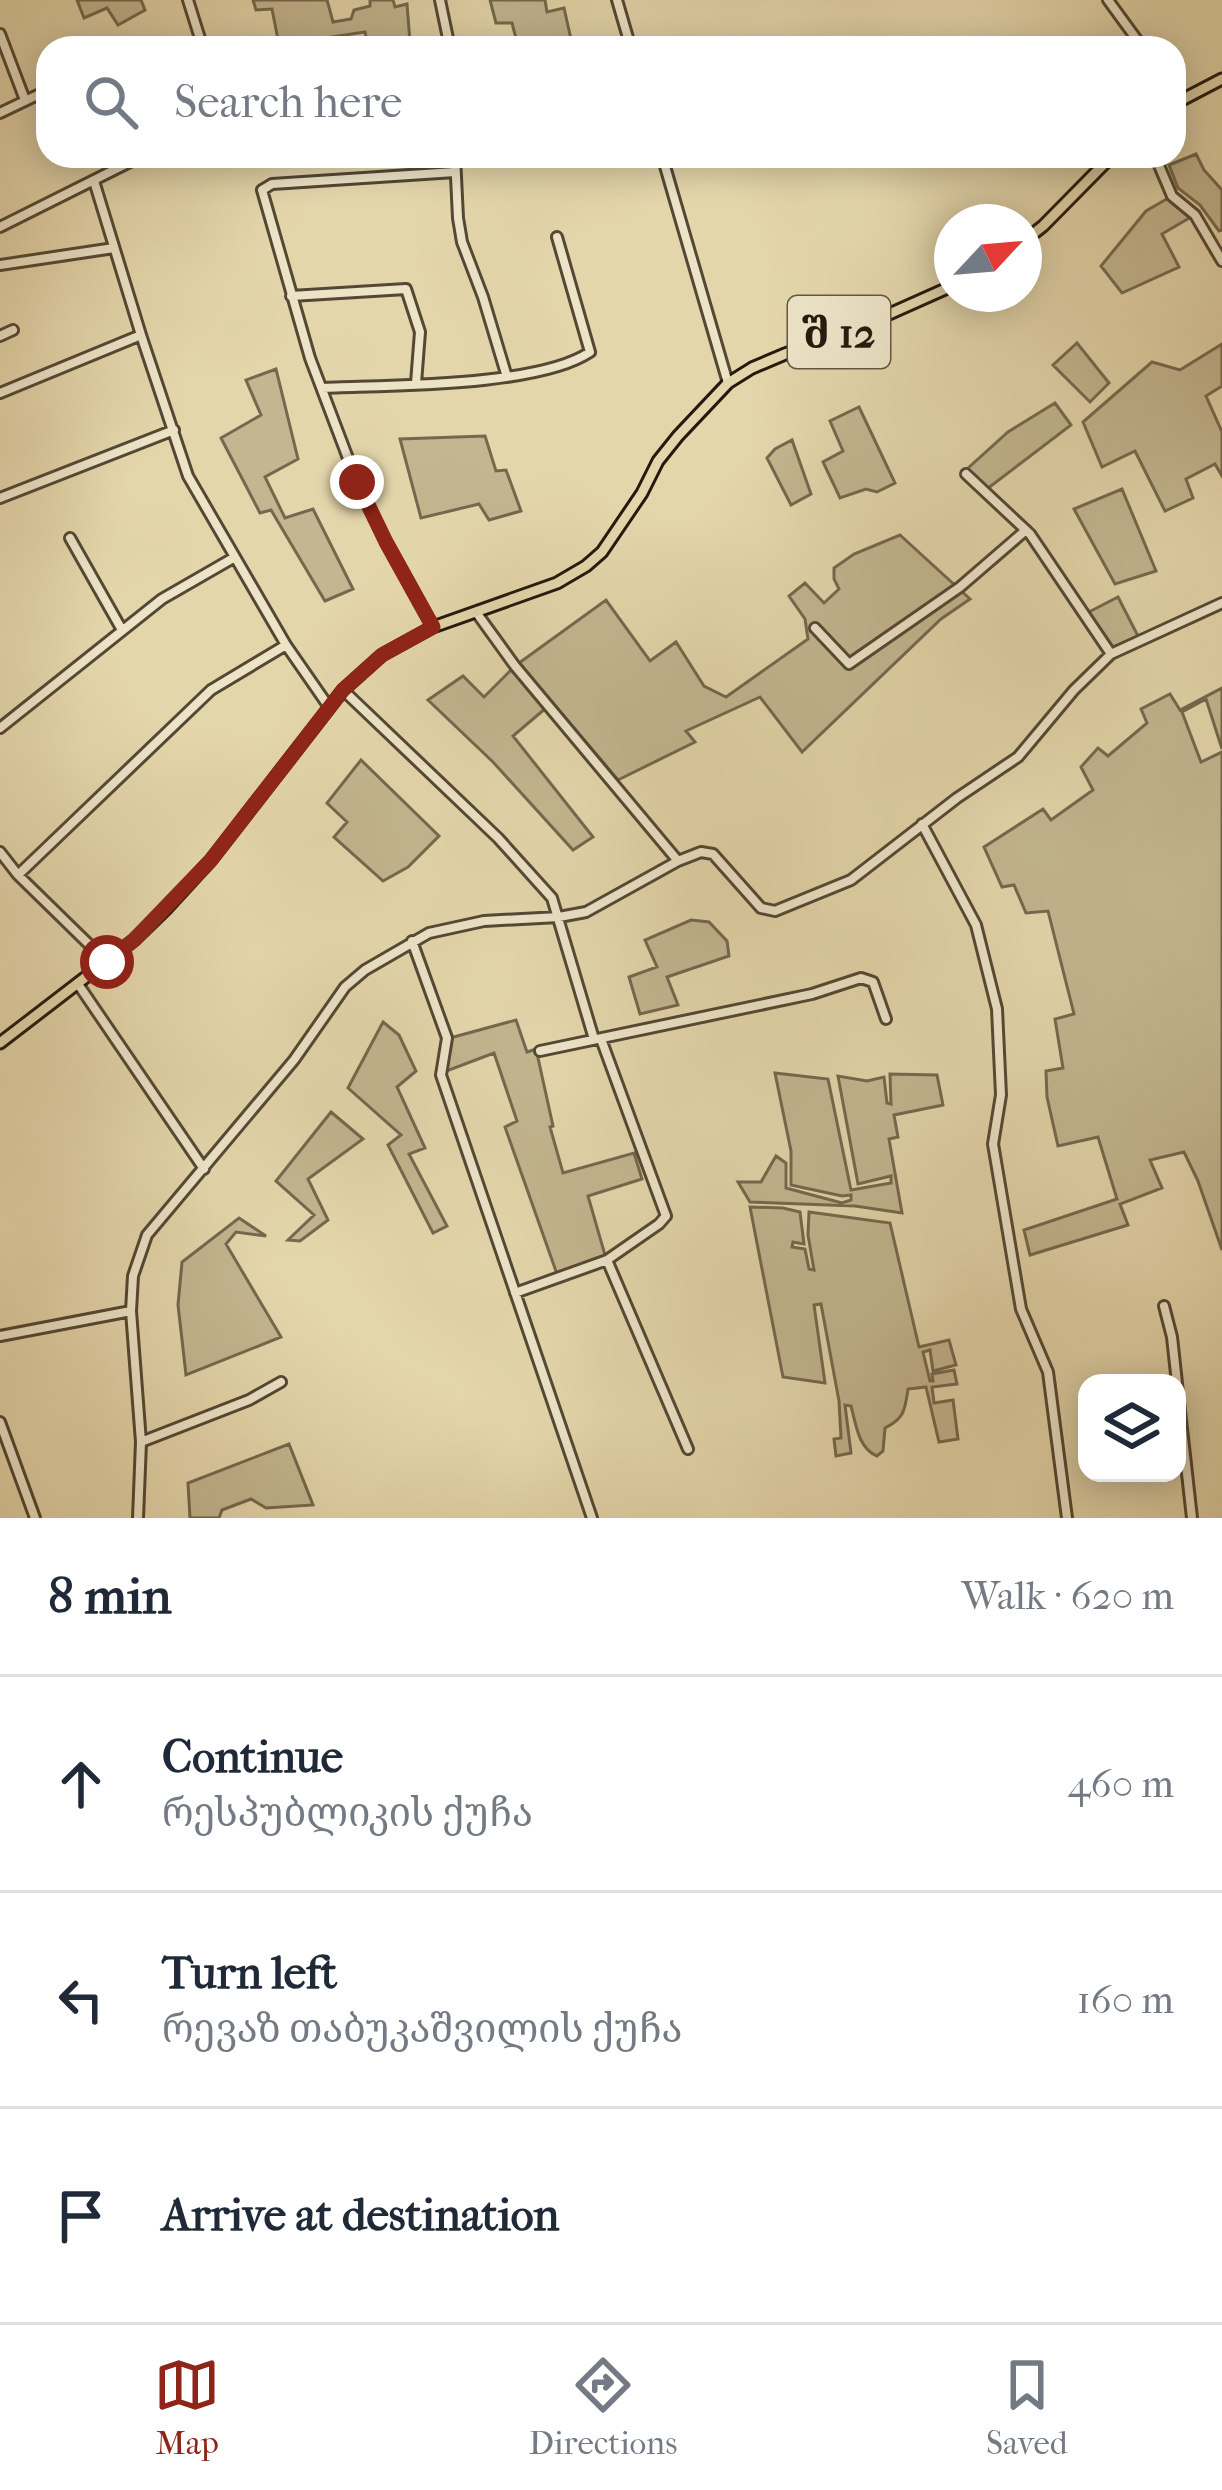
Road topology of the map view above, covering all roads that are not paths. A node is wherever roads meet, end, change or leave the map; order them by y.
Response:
1 (188, 0) edge
2 (440, 0) edge
3 (616, 0) edge
4 (1108, 0) edge
5 (0, 34) edge
6 (199, 36) edge
7 (448, 36) edge
8 (627, 36) edge
9 (1134, 36) edge
10 (1222, 79) edge
11 (1186, 94) edge
12 (36, 95) edge
13 (25, 100) junction
14 (0, 112) edge
15 (119, 168) edge
16 (454, 168) edge
17 (665, 168) edge
18 (1100, 168) edge
19 (1160, 168) edge
20 (454, 172) junction
21 (94, 181) junction
22 (0, 227) edge
23 (1042, 227) edge
24 (557, 237) dead end
25 (114, 248) junction
26 (1222, 262) edge
27 (0, 265) edge
28 (934, 294) edge
29 (291, 296) junction
30 (13, 330) dead end
31 (141, 335) junction
32 (0, 336) edge
33 (507, 377) junction
34 (416, 383) junction
35 (728, 383) junction
36 (322, 388) junction
37 (0, 393) edge
38 (174, 430) junction
39 (967, 474) dead end
40 (0, 498) edge
41 (1026, 530) junction
42 (70, 538) dead end
43 (236, 557) junction
44 (1222, 603) edge
45 (476, 612) junction
46 (433, 627) junction
47 (815, 628) dead end
48 (122, 630) junction
49 (286, 645) junction
50 (1111, 654) junction
51 (343, 690) junction
52 (329, 706) junction
53 (0, 728) edge
54 (922, 824) junction
55 (0, 852) edge
56 (678, 861) junction
57 (18, 875) junction
58 (559, 917) junction
59 (412, 941) junction
60 (107, 962) junction
61 (78, 984) junction
62 (886, 1019) dead end
63 (597, 1039) junction
64 (0, 1043) edge
65 (540, 1052) dead end
66 (204, 1169) junction
67 (607, 1260) junction
68 (515, 1293) junction
69 (1164, 1306) dead end
70 (131, 1311) junction
71 (0, 1336) edge
72 (1176, 1374) edge
73 (281, 1382) dead end
74 (0, 1422) edge
75 (141, 1442) junction
76 (688, 1449) dead end
77 (1186, 1464) edge
78 (35, 1518) edge
79 (138, 1518) edge
80 (592, 1518) edge
81 (1067, 1518) edge
82 (1192, 1518) edge

1 - 6 street
2 - 7 street
3 - 8 street
4 - 9 street
5 - 13 street
10 - 11 main road
12 - 13 street
13 - 14 street
15 - 21 street
16 - 20 street
17 - 35 street
18 - 23 main road
19 - 26 street
20 - 29 street
20 - 33 street
21 - 22 street
21 - 25 street
24 - 33 street
25 - 27 street
25 - 31 street
28 - 35 main road, შ 12
29 - 34 street
29 - 36 street
30 - 32 street
31 - 37 street
31 - 38 street
33 - 34 street
34 - 36 street
35 - 45 main road
36 - 46 street
38 - 40 street
38 - 43 street
39 - 41 street
41 - 47 street
41 - 50 street
42 - 48 street
43 - 48 street
43 - 49 street
44 - 50 street
45 - 46 main road
45 - 56 street
46 - 51 main road
48 - 53 street
49 - 52 street
49 - 57 street
50 - 54 street
51 - 52 main road
51 - 58 street
52 - 60 main road
54 - 56 street
54 - 81 street
55 - 57 street
56 - 58 street
57 - 60 street
58 - 59 street
58 - 63 street
59 - 66 street
59 - 68 street
60 - 61 main road
61 - 64 main road
61 - 66 street
62 - 63 street
63 - 65 street
63 - 67 street
66 - 70 street
67 - 68 street
67 - 76 street
68 - 80 street
69 - 72 street
70 - 71 street
70 - 75 street
73 - 75 street
74 - 78 street
75 - 79 street
77 - 82 street

